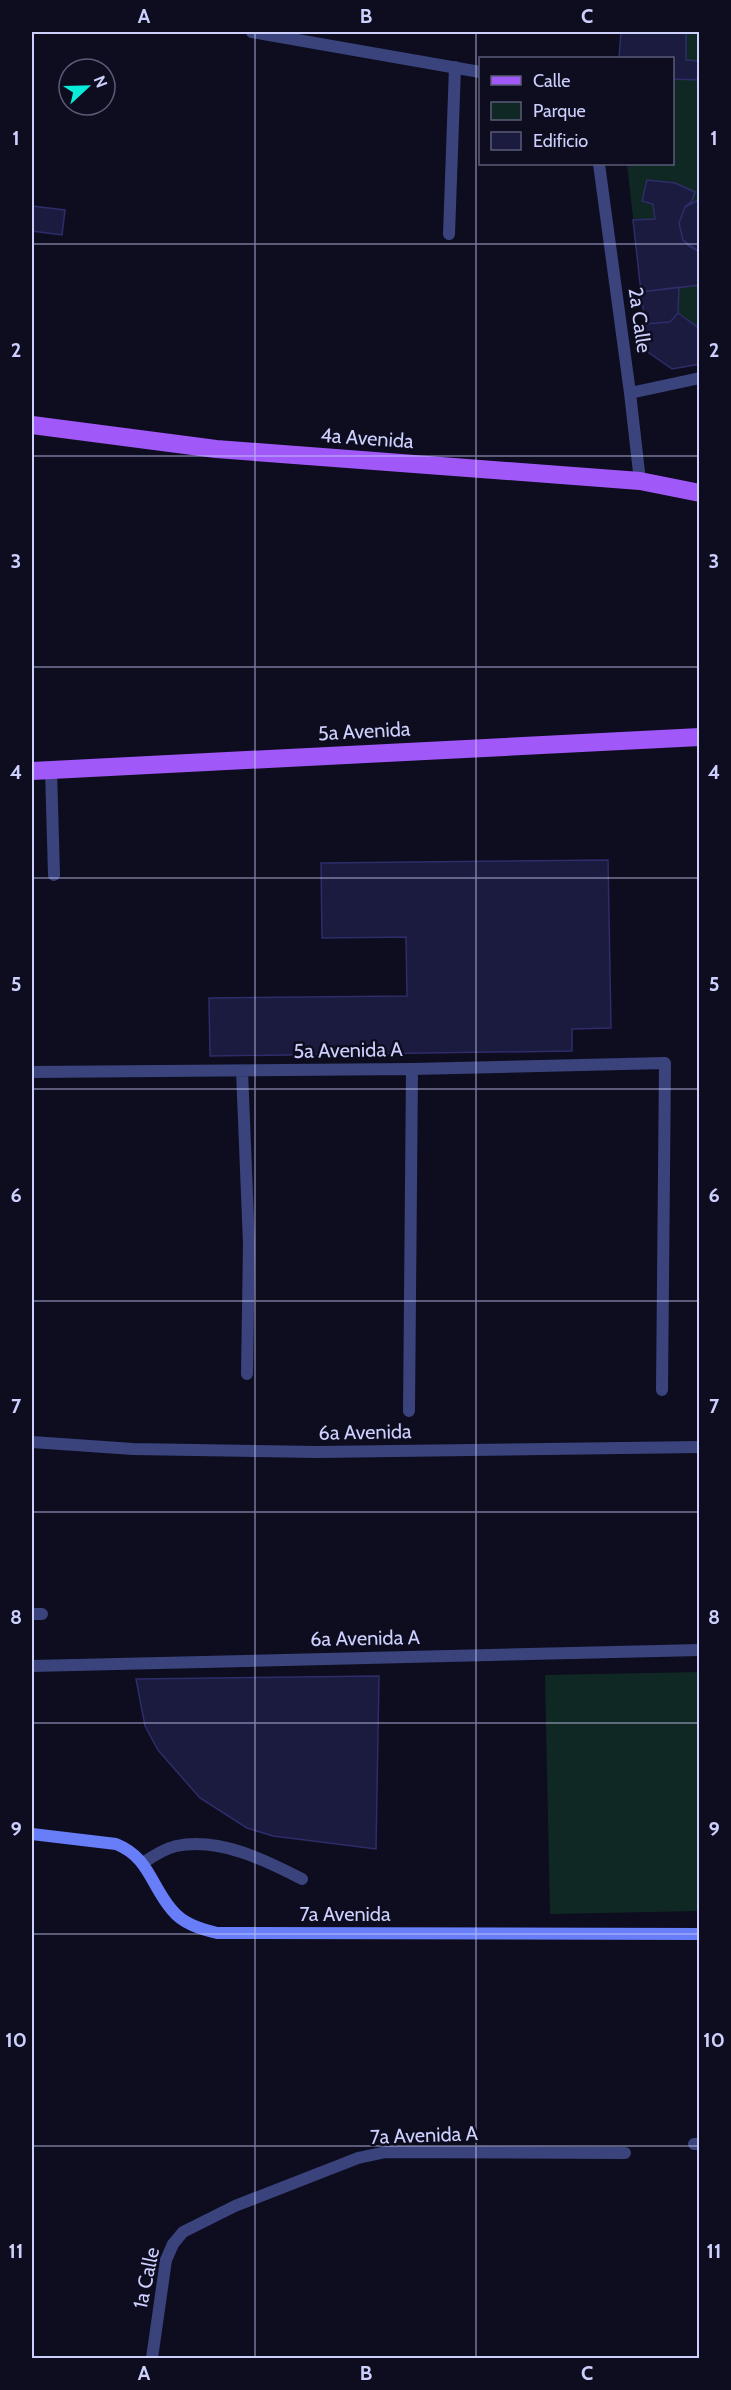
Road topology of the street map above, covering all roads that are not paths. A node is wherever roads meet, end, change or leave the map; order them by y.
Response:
1 (252, 32) edge
2 (455, 67) junction
3 (479, 72) edge
4 (598, 165) edge
5 (449, 234) dead end
6 (699, 378) edge
7 (630, 393) junction
8 (32, 425) edge
9 (640, 481) junction
10 (699, 493) edge
11 (699, 737) edge
12 (51, 770) junction
13 (32, 771) edge
14 (54, 875) dead end
15 (412, 1069) junction
16 (242, 1071) junction
17 (32, 1072) edge
18 (247, 1374) dead end
19 (662, 1390) dead end
20 (409, 1411) dead end
21 (32, 1442) edge
22 (699, 1447) edge
23 (699, 1650) edge
24 (32, 1666) edge
25 (32, 1833) edge
26 (142, 1863) junction
27 (302, 1879) dead end
28 (699, 1934) edge
29 (625, 2153) dead end
30 (235, 2206) joint
31 (152, 2358) edge

1 - 2 street
2 - 3 street
2 - 5 street
4 - 7 street, 2a Calle
6 - 7 street
7 - 9 street, 2a Calle
8 - 9 main road, 4a Avenida
9 - 10 main road, 4a Avenida
11 - 12 main road, 5a Avenida
12 - 13 main road, 5a Avenida
12 - 14 street
15 - 16 street, 5a Avenida A
15 - 19 street, 5a Avenida A
15 - 20 street
16 - 17 street, 5a Avenida A
16 - 18 street
21 - 22 street, 6a Avenida
23 - 24 street, 6a Avenida A
25 - 26 main road, 7a Avenida
26 - 27 street
26 - 28 main road, 7a Avenida
29 - 30 street, 7a Avenida A
30 - 31 street, 1a Calle

